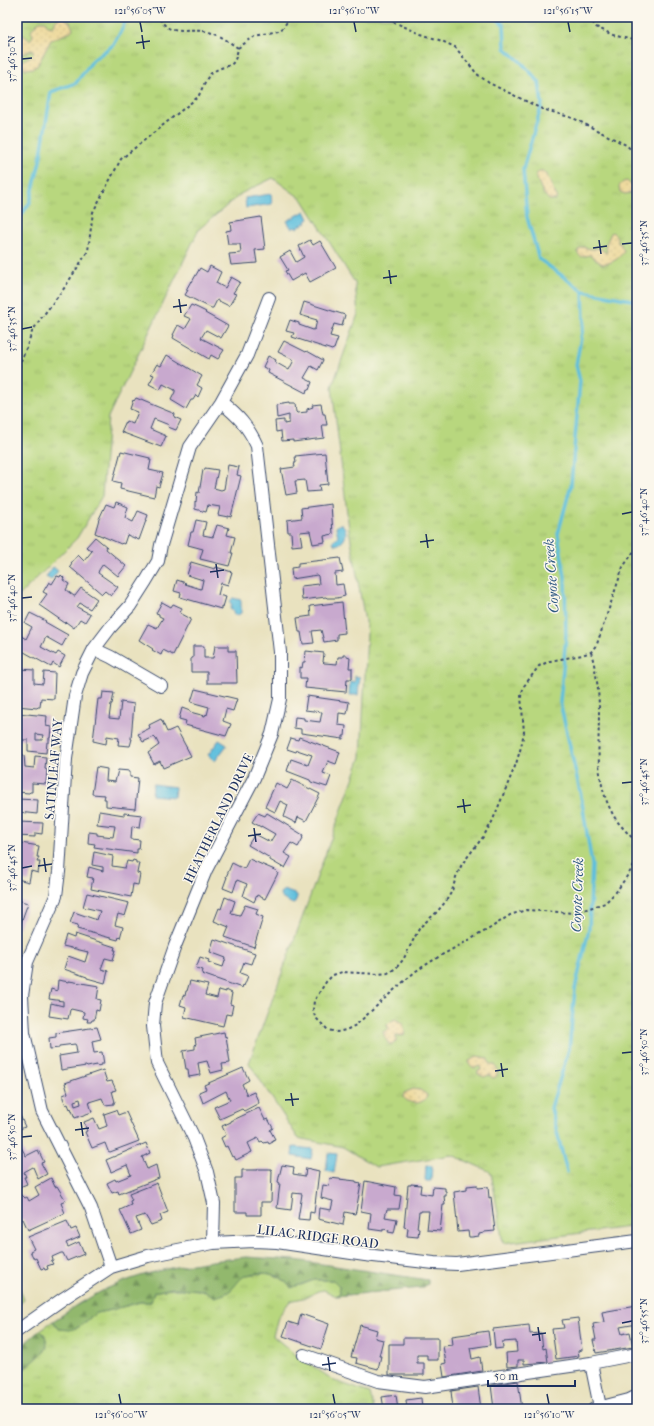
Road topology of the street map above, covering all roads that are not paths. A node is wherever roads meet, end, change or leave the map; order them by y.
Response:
1 (269, 298) dead end
2 (221, 402) junction
3 (94, 649) junction
4 (161, 686) dead end
5 (637, 1241) edge
6 (213, 1243) junction
7 (111, 1267) junction
8 (17, 1331) edge
9 (637, 1354) edge
10 (304, 1355) dead end
11 (592, 1363) junction
12 (637, 1396) edge
13 (597, 1408) edge

1 - 2 street, SATINLEAF WAY
2 - 3 street, SATINLEAF WAY
2 - 6 street, HEATHERLAND DRIVE
3 - 4 street
3 - 7 street, SATINLEAF WAY
5 - 6 street, LILAC RIDGE ROAD
6 - 7 street, LILAC RIDGE ROAD
7 - 8 street, LILAC RIDGE ROAD
9 - 11 street
10 - 11 street
11 - 13 street
12 - 13 street

